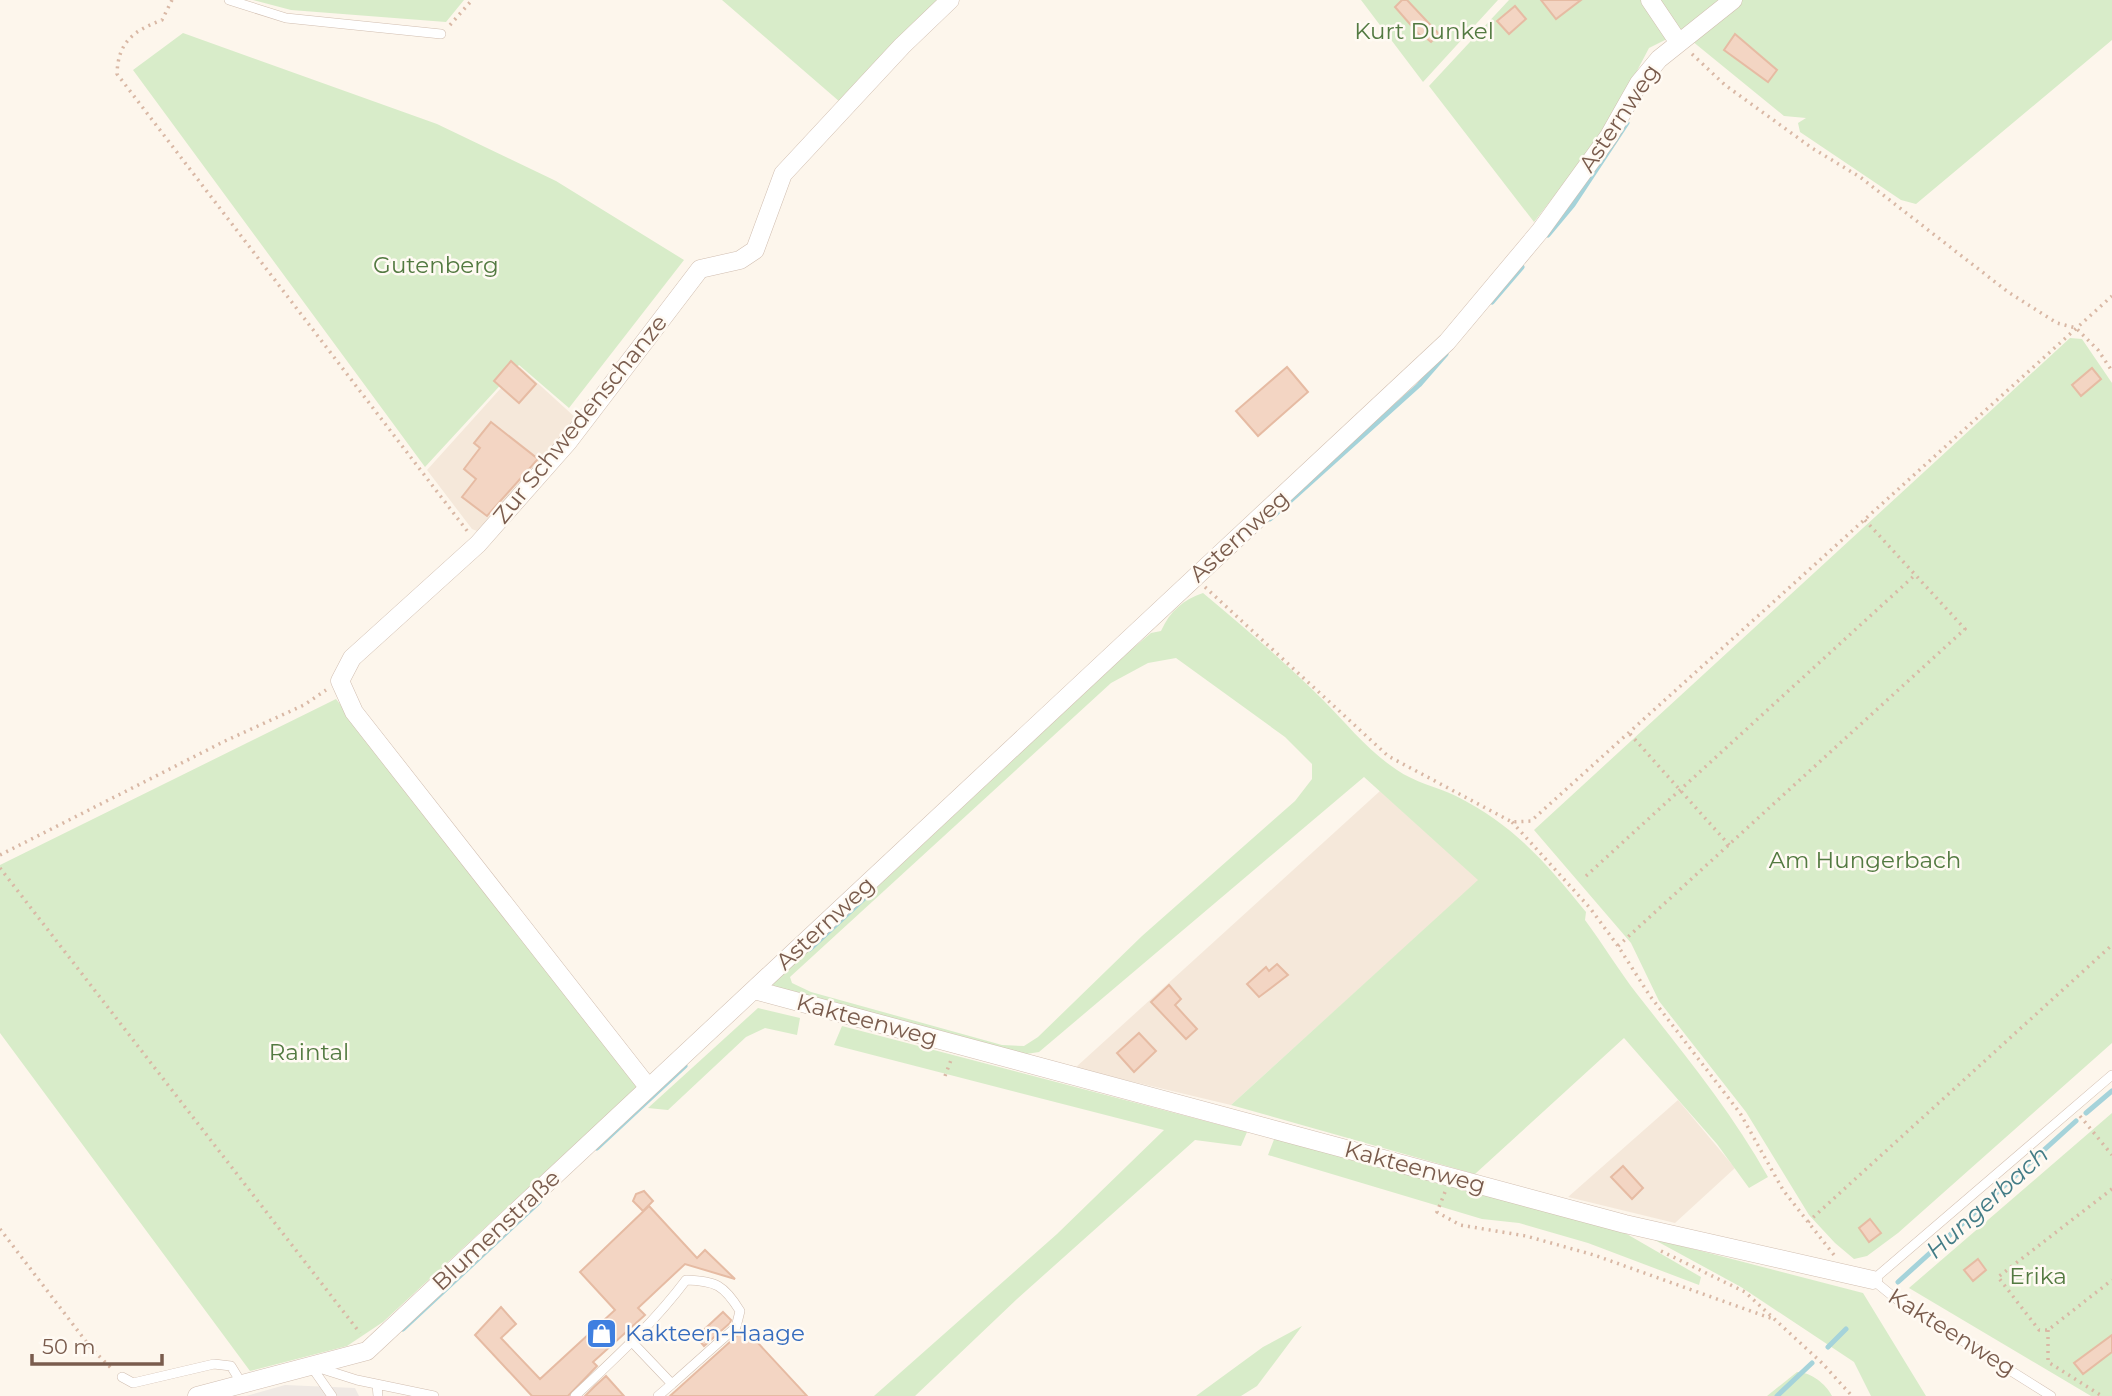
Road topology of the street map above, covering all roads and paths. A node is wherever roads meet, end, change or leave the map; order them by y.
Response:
1 (172, 0) edge
2 (229, 0) edge
3 (472, 0) edge
4 (950, 0) edge
5 (1650, 0) edge
6 (1734, 0) edge
7 (441, 34) joint
8 (1679, 43) junction
9 (2112, 296) edge
10 (2076, 328) junction
11 (2112, 371) edge
12 (1864, 519) junction
13 (478, 544) junction
14 (1915, 574) junction
15 (1193, 577) junction
16 (340, 681) junction
17 (1630, 734) junction
18 (1679, 789) junction
19 (1512, 822) junction
20 (1730, 846) junction
21 (0, 855) edge
22 (0, 868) edge
23 (1586, 876) dead end
24 (2112, 945) edge
25 (1618, 946) junction
26 (754, 990) junction
27 (2112, 1075) edge
28 (648, 1087) junction
29 (2088, 1125) dead end
30 (2112, 1155) edge
31 (1452, 1177) junction
32 (2112, 1189) edge
33 (1808, 1222) junction
34 (0, 1229) edge
35 (1654, 1247) dead end
36 (1851, 1275) junction
37 (1873, 1280) junction
38 (2112, 1280) edge
39 (1773, 1319) junction
40 (2048, 1330) junction
41 (632, 1342) junction
42 (367, 1351) junction
43 (311, 1366) junction
44 (122, 1377) joint
45 (242, 1384) junction
46 (377, 1384) junction
47 (672, 1384) junction
48 (197, 1396) edge
49 (332, 1396) edge
50 (378, 1396) edge
51 (434, 1396) edge
52 (575, 1396) edge
53 (658, 1396) edge
54 (1852, 1396) edge
55 (2051, 1396) edge
56 (2102, 1396) edge

1 - 13 path
2 - 7 lane
3 - 7 path
4 - 13 street, Zur Schwedenschanze
5 - 8 street, Asternweg
6 - 8 street, Asternweg
8 - 10 path
8 - 15 street, Asternweg
9 - 10 path
10 - 11 path
10 - 12 path
12 - 14 path
12 - 17 path
13 - 16 street, Zur Schwedenschanze
14 - 18 path
14 - 20 path
15 - 19 path
15 - 26 street, Asternweg
16 - 21 path
16 - 28 street
17 - 18 path
17 - 19 path
18 - 20 path
18 - 23 path
19 - 25 path
20 - 25 path
22 - 42 path
24 - 33 path
25 - 33 path
26 - 28 street, Blumenstraße
26 - 31 street, Kakteenweg
27 - 37 lane
28 - 42 street, Blumenstraße
29 - 30 path
31 - 36 street, Kakteenweg
31 - 39 path
32 - 40 path
33 - 36 path
34 - 44 path
35 - 39 path
36 - 37 street, Kakteenweg
37 - 55 lane, Kakteenweg
38 - 40 path
39 - 54 path
40 - 56 path
41 - 47 lane
41 - 47 lane
41 - 52 lane
42 - 43 street, Blumenstraße
43 - 45 street, Blumenstraße
43 - 46 lane
43 - 49 lane
44 - 45 lane
45 - 48 street, Blumenstraße
46 - 50 lane
46 - 51 lane
47 - 53 lane

